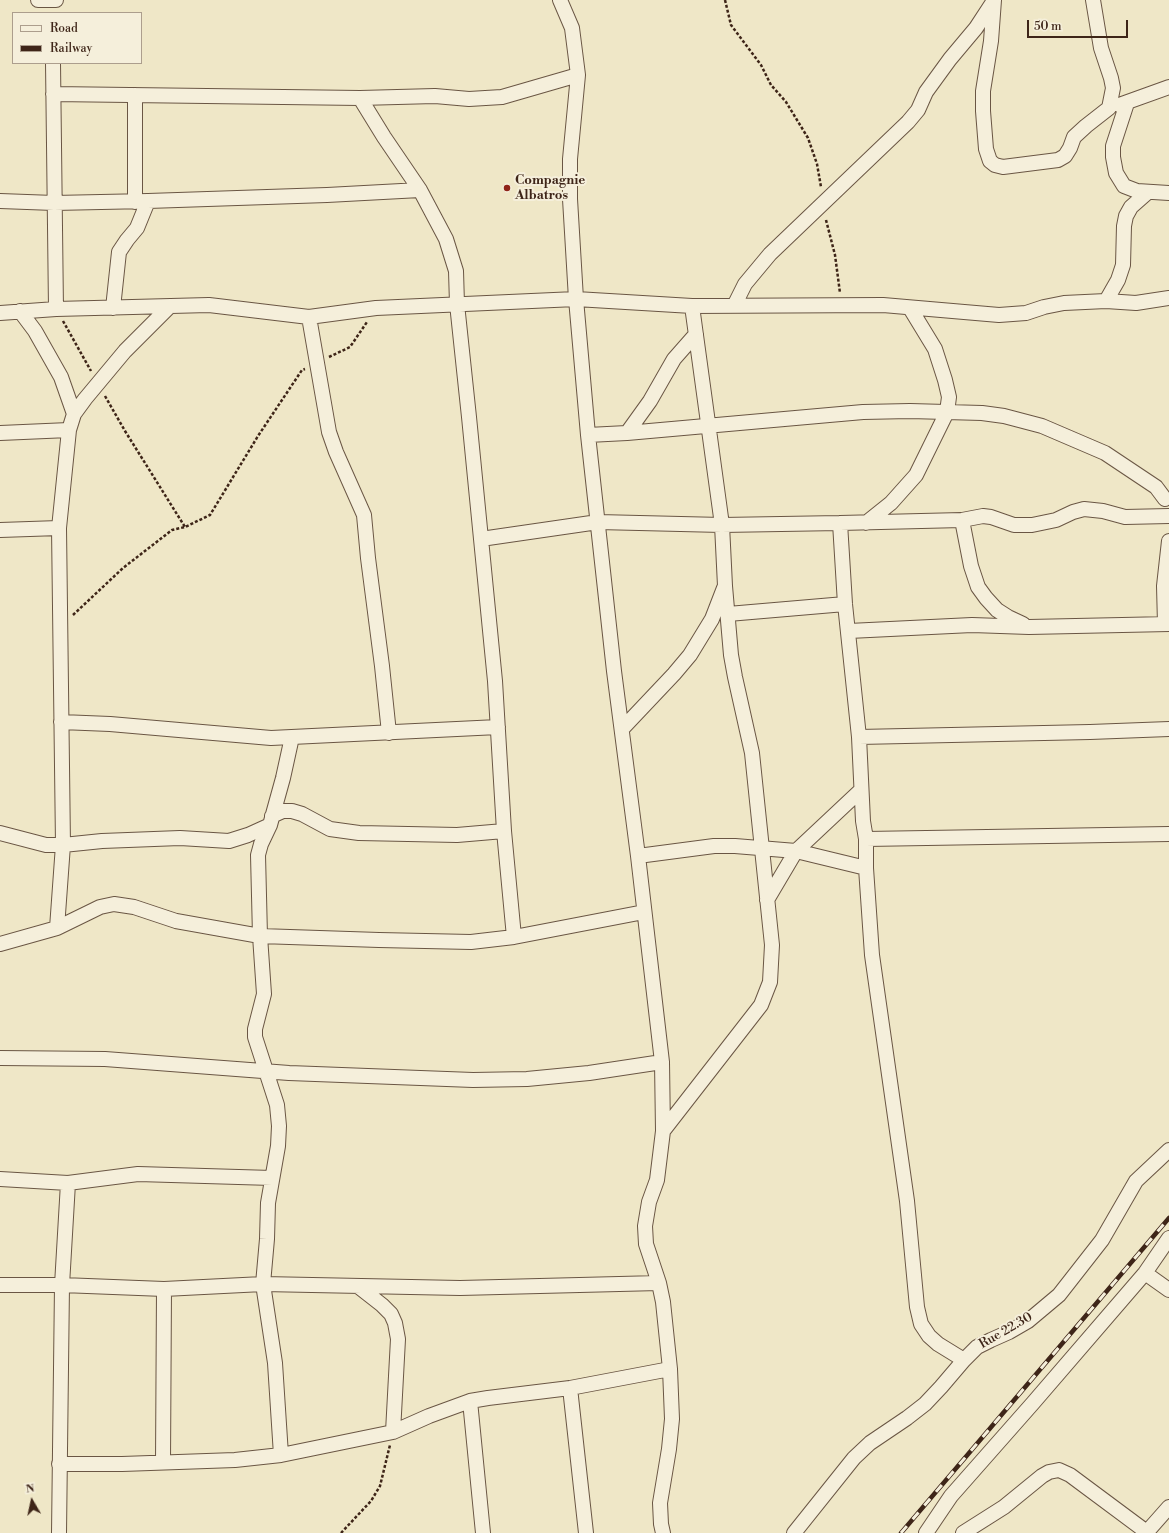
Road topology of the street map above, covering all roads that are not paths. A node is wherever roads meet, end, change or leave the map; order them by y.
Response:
1 (38, 0) edge
2 (53, 0) edge
3 (56, 0) edge
4 (560, 0) edge
5 (1093, 0) edge
6 (53, 12) edge
7 (53, 64) edge
8 (578, 76) junction
9 (1169, 87) edge
10 (53, 94) junction
11 (134, 95) junction
12 (360, 98) junction
13 (1127, 103) junction
14 (1109, 108) junction
15 (420, 190) junction
16 (1148, 192) junction
17 (1169, 193) edge
18 (0, 201) edge
19 (142, 202) junction
20 (54, 203) junction
21 (1169, 298) edge
22 (576, 300) junction
23 (1106, 301) junction
24 (457, 304) junction
25 (692, 306) junction
26 (734, 306) junction
27 (169, 307) junction
28 (56, 308) junction
29 (113, 308) junction
30 (910, 308) junction
31 (20, 312) junction
32 (0, 313) edge
33 (309, 317) junction
34 (696, 334) junction
35 (947, 412) junction
36 (74, 414) junction
37 (709, 425) junction
38 (69, 430) junction
39 (627, 433) junction
40 (0, 434) edge
41 (588, 435) junction
42 (1167, 497) edge
43 (1169, 516) edge
44 (1140, 517) junction
45 (962, 520) junction
46 (598, 522) junction
47 (840, 523) junction
48 (866, 523) junction
49 (722, 525) junction
50 (59, 528) junction
51 (0, 530) edge
52 (481, 539) junction
53 (1169, 541) edge
54 (725, 586) junction
55 (845, 604) junction
56 (728, 614) junction
57 (1167, 624) edge
58 (1029, 626) junction
59 (849, 631) junction
60 (61, 722) junction
61 (498, 728) junction
62 (622, 729) junction
63 (1169, 729) edge
64 (389, 733) junction
65 (292, 737) junction
66 (859, 737) junction
67 (861, 790) junction
68 (271, 820) junction
69 (504, 831) junction
70 (0, 833) edge
71 (1169, 834) edge
72 (866, 839) junction
73 (63, 845) junction
74 (761, 848) junction
75 (796, 851) junction
76 (638, 856) junction
77 (866, 868) junction
78 (767, 900) junction
79 (644, 912) junction
80 (57, 928) junction
81 (260, 936) junction
82 (514, 937) junction
83 (0, 944) edge
84 (0, 1058) edge
85 (662, 1062) junction
86 (266, 1071) junction
87 (663, 1131) junction
88 (1169, 1150) edge
89 (272, 1178) junction
90 (0, 1179) edge
91 (68, 1183) junction
92 (1169, 1238) edge
93 (1145, 1273) junction
94 (659, 1283) junction
95 (263, 1284) junction
96 (0, 1285) edge
97 (62, 1285) junction
98 (359, 1287) junction
99 (164, 1289) junction
100 (1169, 1290) edge
101 (964, 1360) junction
102 (670, 1369) junction
103 (570, 1388) junction
104 (470, 1402) junction
105 (393, 1432) junction
106 (280, 1455) junction
107 (163, 1462) junction
108 (59, 1464) junction
109 (1169, 1507) edge
110 (59, 1533) edge
111 (483, 1533) edge
112 (586, 1533) edge
113 (663, 1533) edge
114 (794, 1533) edge
115 (926, 1533) edge
116 (963, 1533) edge
117 (1147, 1533) edge

1 - 2 street
2 - 3 street
2 - 6 street
4 - 8 street
5 - 14 street
7 - 10 street
8 - 12 street
8 - 22 street
9 - 13 street
10 - 11 street
10 - 20 street
11 - 12 street
11 - 19 street
12 - 15 street
13 - 14 street
13 - 16 street
14 - 26 street
15 - 19 street
15 - 24 street
16 - 17 street
16 - 23 street
18 - 20 street
19 - 20 street
19 - 29 street
20 - 28 street
21 - 23 street
22 - 24 street
22 - 25 street
22 - 41 street
23 - 30 street
24 - 33 street
24 - 52 street
25 - 26 street
25 - 34 street
26 - 30 street
27 - 29 street
27 - 33 street
27 - 36 street
28 - 29 street
28 - 31 street
30 - 35 street
31 - 32 street
31 - 36 street
33 - 64 street
34 - 37 street
34 - 39 street
35 - 37 street
35 - 42 street
35 - 48 street
36 - 38 street
37 - 39 street
37 - 49 street
38 - 40 street
38 - 50 street
39 - 41 street
41 - 46 street
42 - 44 street
43 - 44 street
44 - 45 street
45 - 48 street
45 - 58 street
46 - 49 street
46 - 52 street
46 - 62 street
47 - 48 street
47 - 49 street
47 - 55 street
49 - 54 street
50 - 51 street
50 - 60 street
52 - 61 street
53 - 57 street
54 - 56 street
54 - 62 street
55 - 56 street
55 - 59 street
56 - 74 street
57 - 58 street
58 - 59 street
59 - 66 street
60 - 65 street
60 - 73 street
61 - 64 street
61 - 69 street
62 - 76 street
63 - 66 street
64 - 65 street
65 - 68 street
66 - 67 street
67 - 72 street
67 - 75 street
68 - 69 street
68 - 73 street
68 - 81 street
69 - 82 street
70 - 73 street
71 - 72 street
72 - 77 street
73 - 80 street
74 - 75 street
74 - 76 street
74 - 78 street
75 - 77 street
75 - 78 street
76 - 79 street
77 - 101 street
78 - 87 street
79 - 82 street
79 - 85 street
80 - 81 street
80 - 83 street
81 - 82 street
81 - 86 street
84 - 86 street
85 - 86 street
85 - 87 street
86 - 89 street
87 - 94 street
88 - 101 street, Rue 22.30
89 - 91 street
89 - 95 street
90 - 91 street
91 - 97 street
92 - 93 street
93 - 100 street
93 - 115 street
94 - 98 street
94 - 102 street
95 - 98 street
95 - 99 street
95 - 106 street
96 - 97 street
97 - 99 street
97 - 108 street
98 - 105 street
99 - 107 street
101 - 114 street, Rue 22.30
102 - 103 street
102 - 113 street
103 - 104 street
103 - 112 street
104 - 105 street
104 - 111 street
105 - 106 street
106 - 107 street
107 - 108 street
108 - 110 street
109 - 117 street
116 - 117 street

